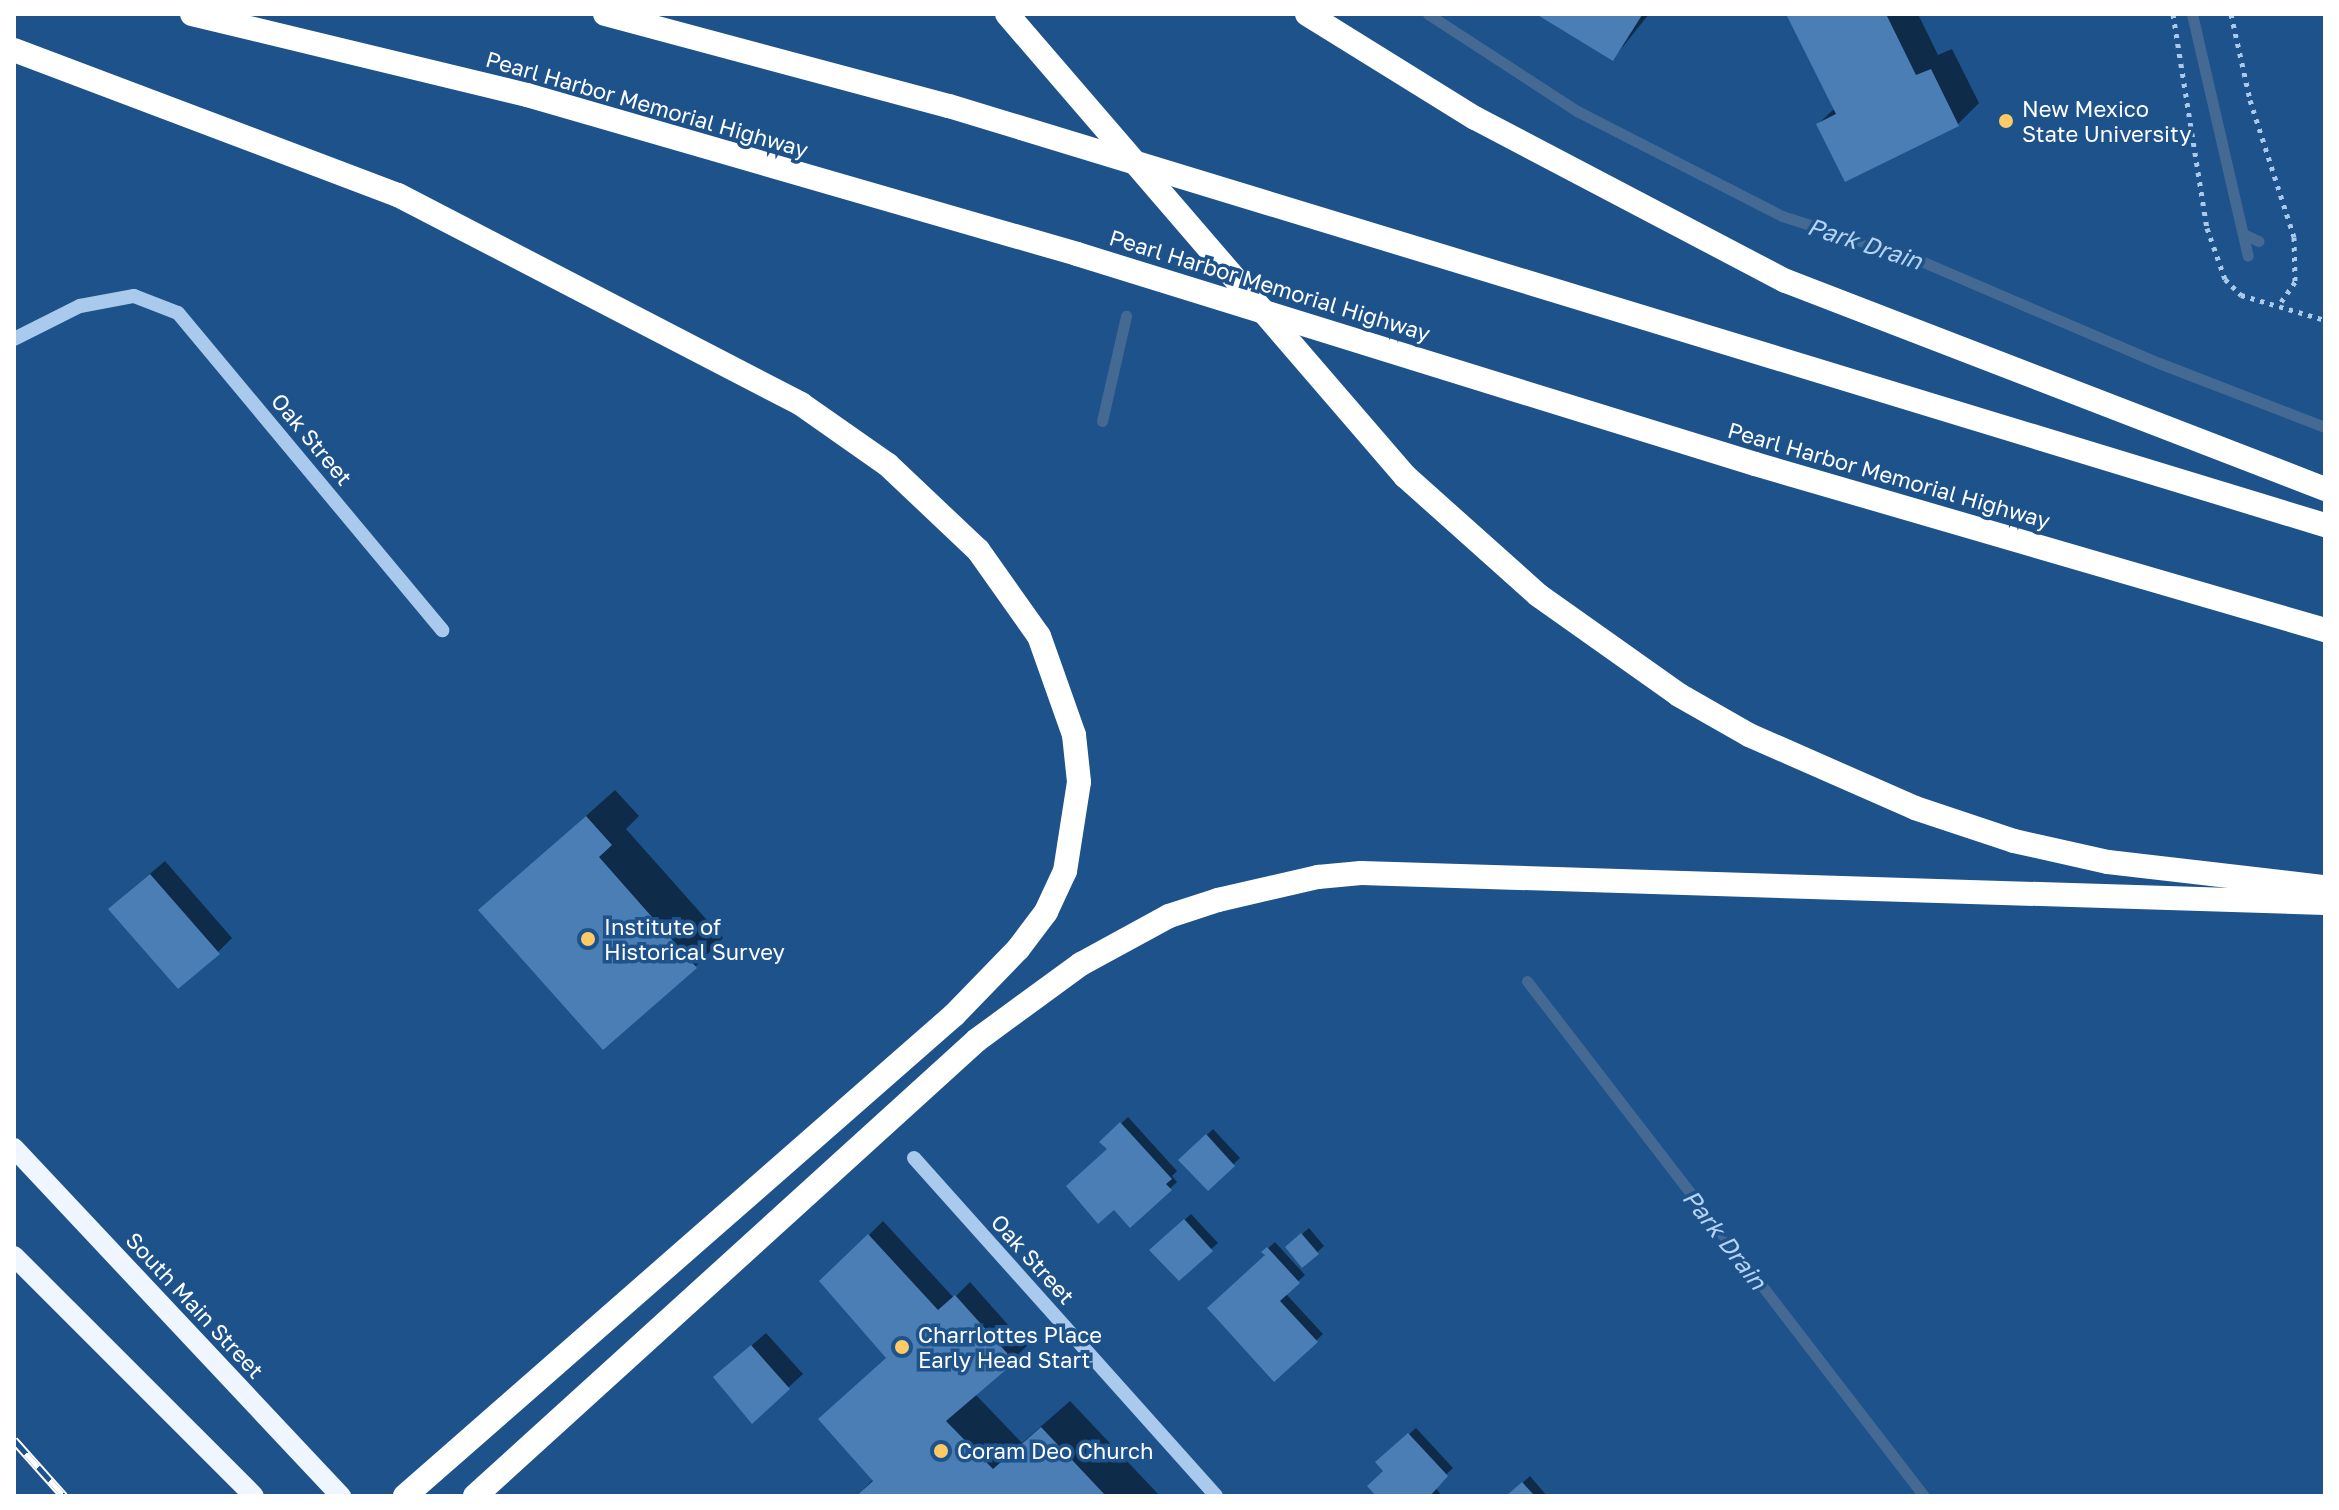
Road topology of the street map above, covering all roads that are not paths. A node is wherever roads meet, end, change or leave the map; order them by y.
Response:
1 (192, 14) edge
2 (605, 14) edge
3 (1007, 14) edge
4 (1307, 14) edge
5 (14, 50) edge
6 (14, 339) edge
7 (2325, 489) edge
8 (2325, 525) edge
9 (442, 630) dead end
10 (2325, 630) edge
11 (2325, 887) edge
12 (2325, 903) edge
13 (14, 1148) edge
14 (914, 1158) dead end
15 (14, 1256) edge
16 (254, 1496) edge
17 (341, 1496) edge
18 (405, 1496) edge
19 (475, 1496) edge
20 (1216, 1496) edge

1 - 10 highway, Pearl Harbor Memorial Highway
2 - 8 highway
3 - 11 highway
4 - 7 highway
5 - 18 highway
6 - 9 street, Oak Street
12 - 19 highway
13 - 17 main road, South Main Street
14 - 20 street, Oak Street
15 - 16 main road

